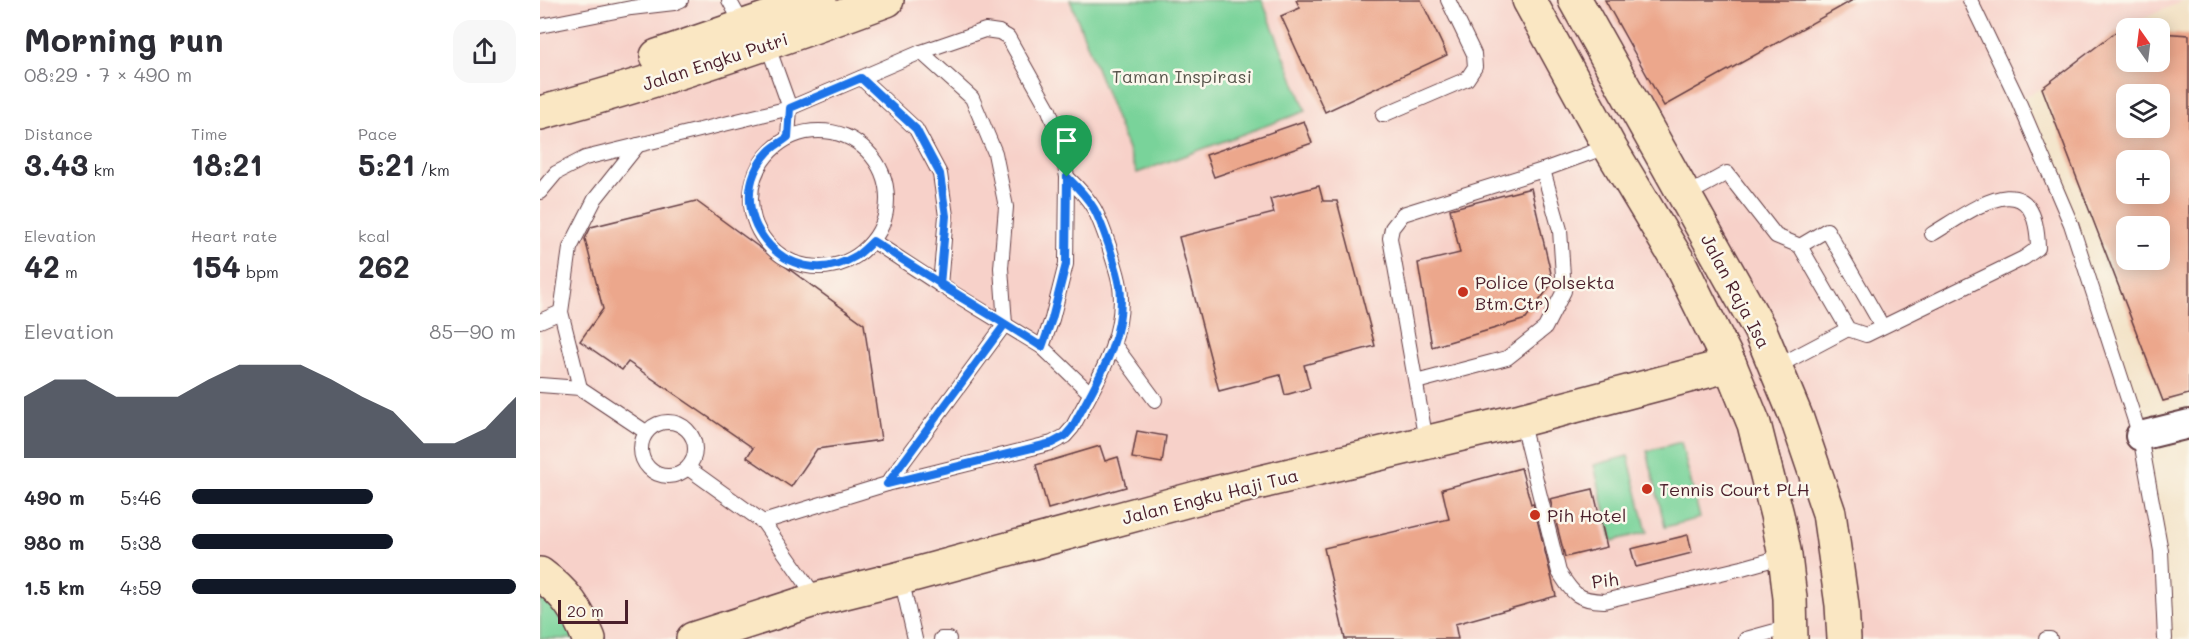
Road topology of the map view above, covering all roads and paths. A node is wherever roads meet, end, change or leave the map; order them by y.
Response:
1 (681, 0) edge
2 (820, 0) edge
3 (887, 0) edge
4 (1448, 0) edge
5 (1529, 0) edge
6 (1575, 0) edge
7 (1970, 0) edge
8 (756, 20) edge
9 (540, 26) edge
10 (921, 52) junction
11 (861, 78) junction
12 (540, 90) edge
13 (790, 108) junction
14 (540, 113) edge
15 (1383, 115) dead end
16 (788, 137) junction
17 (638, 145) junction
18 (1609, 146) junction
19 (1543, 170) junction
20 (1067, 177) junction
21 (540, 192) edge
22 (1685, 196) junction
23 (1932, 234) dead end
24 (873, 241) junction
25 (1800, 246) junction
26 (940, 285) junction
27 (561, 312) junction
28 (540, 321) edge
29 (1005, 324) junction
30 (1882, 326) junction
31 (1848, 329) junction
32 (1113, 343) junction
33 (1042, 347) junction
34 (1730, 365) junction
35 (1775, 368) junction
36 (1416, 382) junction
37 (540, 385) edge
38 (580, 388) junction
39 (1090, 393) junction
40 (1155, 400) dead end
41 (1521, 420) junction
42 (2189, 424) edge
43 (646, 432) junction
44 (2140, 436) junction
45 (1426, 441) junction
46 (688, 468) junction
47 (887, 484) junction
48 (763, 522) junction
49 (1785, 556) junction
50 (540, 574) edge
51 (901, 578) junction
52 (817, 599) junction
53 (1790, 633) edge
54 (589, 639) edge
55 (693, 639) edge
56 (915, 639) edge
57 (941, 639) edge
58 (949, 639) edge
59 (1746, 639) edge
60 (1844, 639) edge
61 (2046, 639) edge
62 (2050, 639) edge
63 (2165, 639) edge

1 - 9 lane
2 - 8 main road, Jalan Engku Putri
3 - 8 main road, Jalan Engku Putri
4 - 15 lane
5 - 18 main road, Jalan Raja Isa
6 - 22 main road, Jalan Raja Isa
7 - 44 lane
8 - 12 main road, Jalan Engku Putri
8 - 13 lane
8 - 14 main road, Jalan Engku Putri
10 - 11 lane
10 - 20 lane
10 - 29 lane
11 - 13 lane
11 - 26 lane
13 - 16 lane
13 - 17 lane
16 - 24 lane
16 - 24 lane
17 - 21 lane
17 - 27 lane
18 - 19 lane
18 - 34 main road, Jalan Raja Isa
19 - 36 lane
19 - 36 lane
20 - 32 lane
20 - 33 lane
22 - 25 lane
22 - 35 main road, Jalan Raja Isa
23 - 30 lane
24 - 26 lane
25 - 30 lane
25 - 31 lane
26 - 29 lane
27 - 28 lane
27 - 38 lane
29 - 33 lane
29 - 47 lane
30 - 31 lane
31 - 35 lane
32 - 39 lane
32 - 40 lane
33 - 39 lane
34 - 41 main road, Jalan Engku Haji Tua
34 - 49 main road, Jalan Raja Isa
35 - 60 main road, Jalan Raja Isa
36 - 45 lane
37 - 38 lane
38 - 43 lane
39 - 47 lane
41 - 45 main road, Jalan Engku Haji Tua
41 - 49 lane, Pih
42 - 44 street
43 - 46 lane
43 - 46 lane
44 - 63 lane
45 - 51 main road, Jalan Engku Haji Tua
46 - 48 lane
47 - 48 lane
48 - 52 lane
49 - 53 main road, Jalan Raja Isa
50 - 54 main road
51 - 52 main road, Jalan Engku Haji Tua
51 - 56 lane
52 - 55 main road, Jalan Engku Haji Tua
53 - 59 lane
57 - 58 lane
61 - 62 lane

